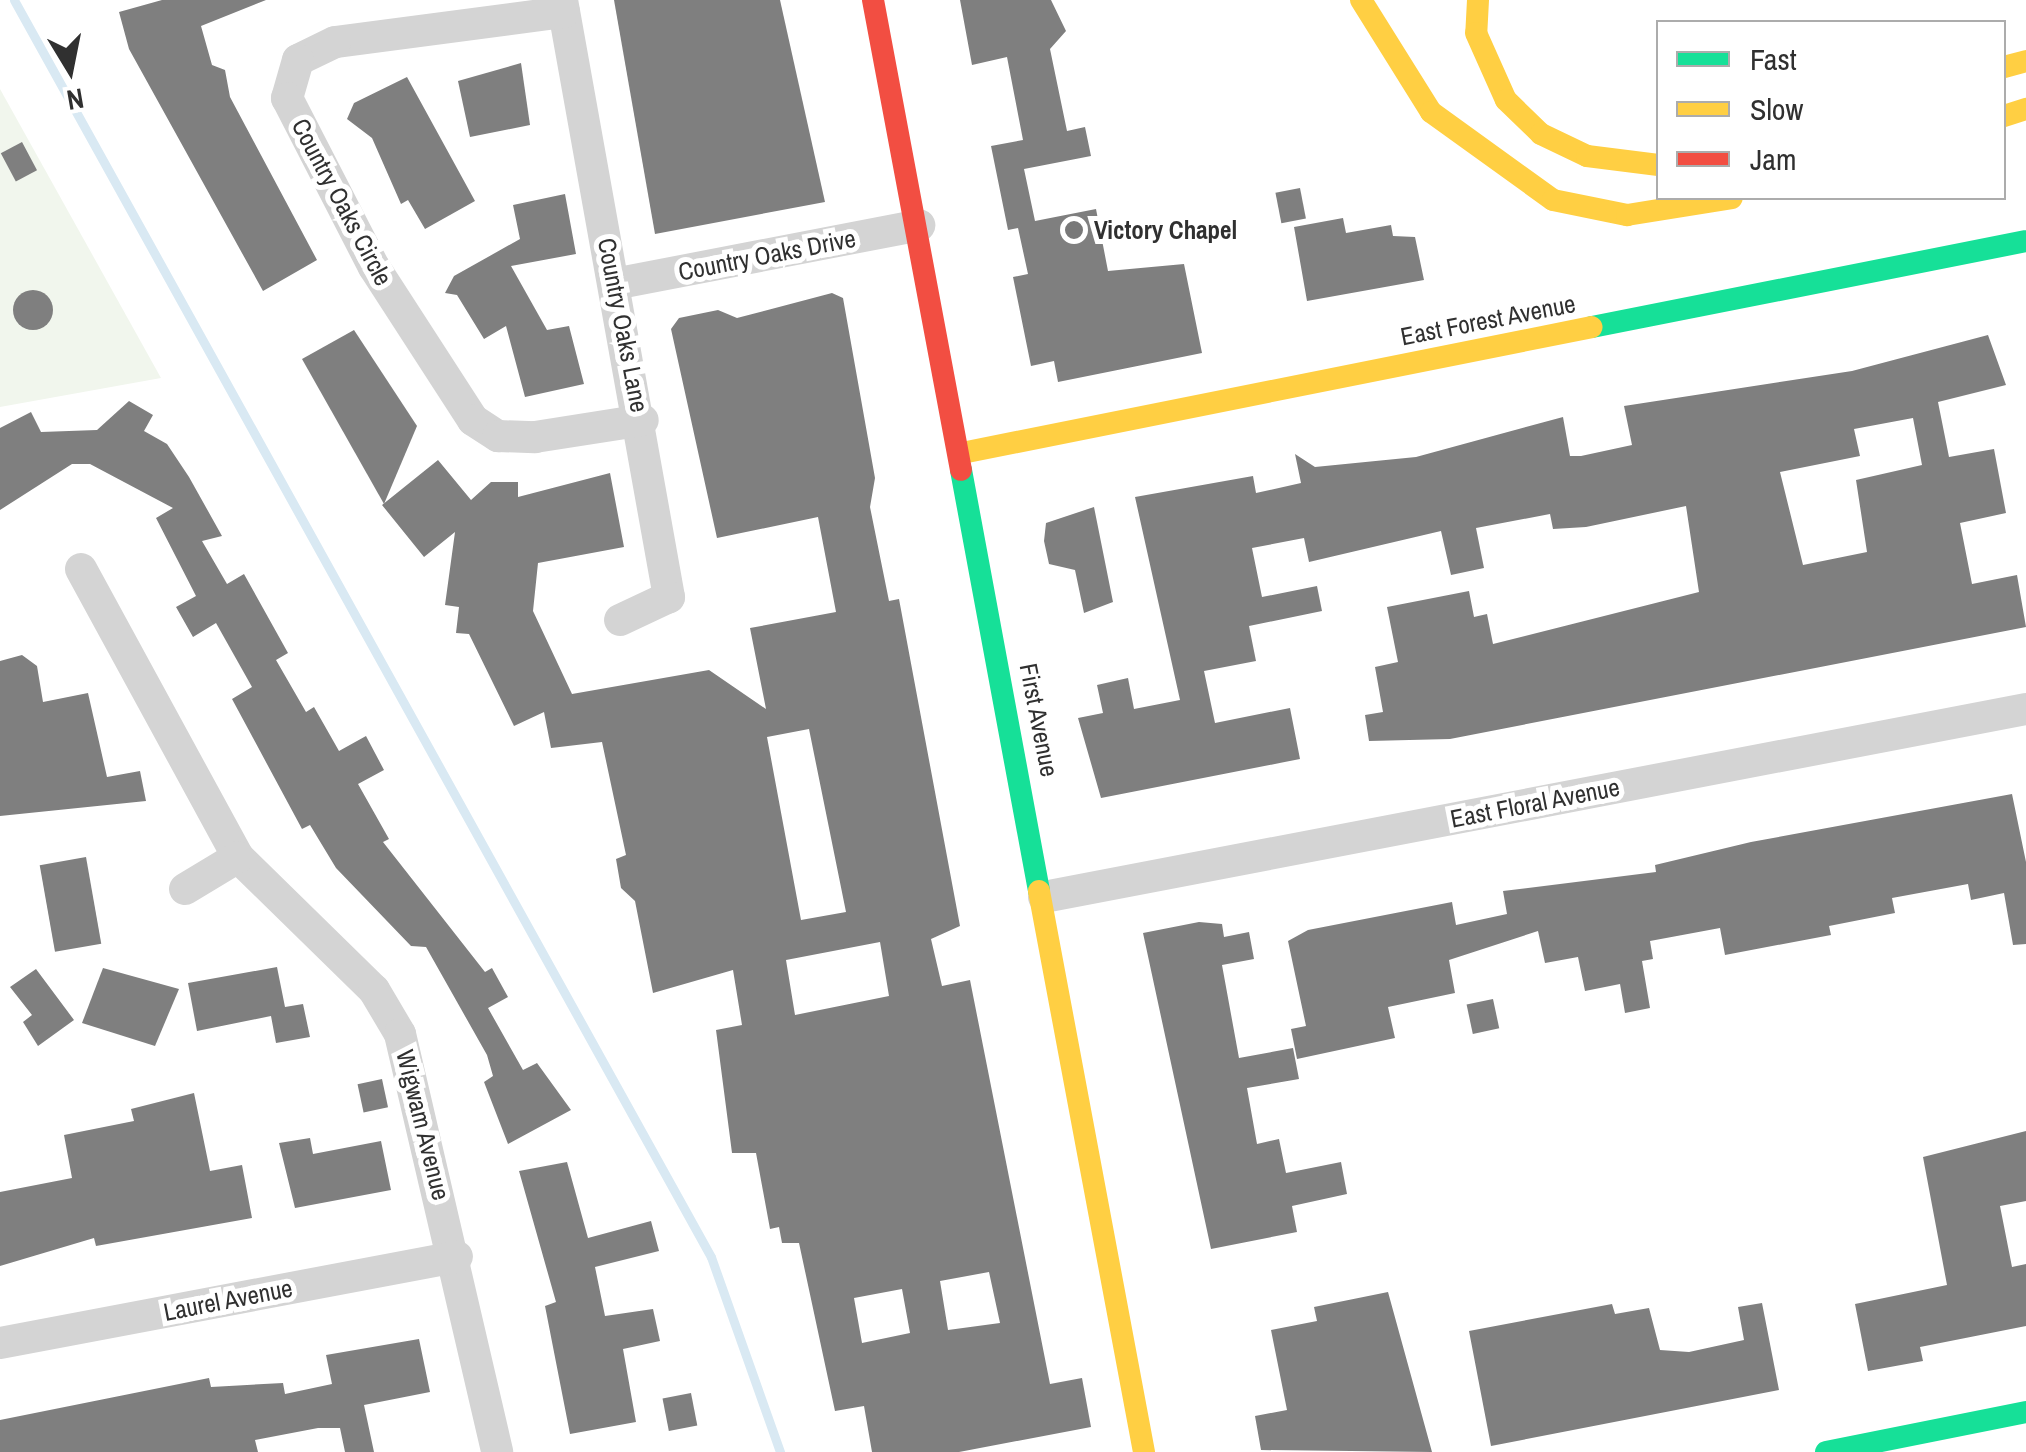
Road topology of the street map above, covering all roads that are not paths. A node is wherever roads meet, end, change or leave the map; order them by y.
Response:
1 (873, 0) edge
2 (1361, 0) edge
3 (1478, 0) edge
4 (563, 6) edge
5 (1656, 165) edge
6 (1719, 200) edge
7 (919, 225) junction
8 (2026, 241) edge
9 (614, 284) junction
10 (642, 420) junction
11 (962, 453) junction
12 (81, 568) dead end
13 (620, 620) dead end
14 (2026, 709) edge
15 (238, 857) junction
16 (184, 889) dead end
17 (1044, 898) junction
18 (456, 1257) junction
19 (0, 1343) edge
20 (2026, 1412) edge
21 (497, 1452) edge
22 (1144, 1452) edge
23 (1826, 1452) edge

1 - 7 main road, First Avenue
2 - 6 main road
3 - 5 main road
4 - 9 street, Country Oaks Lane
4 - 10 street, Country Oaks Circle
7 - 9 street, Country Oaks Drive
7 - 11 main road, First Avenue
8 - 11 main road, East Forest Avenue
9 - 10 street, Country Oaks Lane
10 - 13 street, Country Oaks Lane
11 - 17 main road, First Avenue
12 - 15 street, Wigwam Avenue
14 - 17 street, East Floral Avenue
15 - 16 street
15 - 18 street, Wigwam Avenue
17 - 22 main road, First Avenue
18 - 19 street, Laurel Avenue
18 - 21 street, Wigwam Avenue
20 - 23 main road

